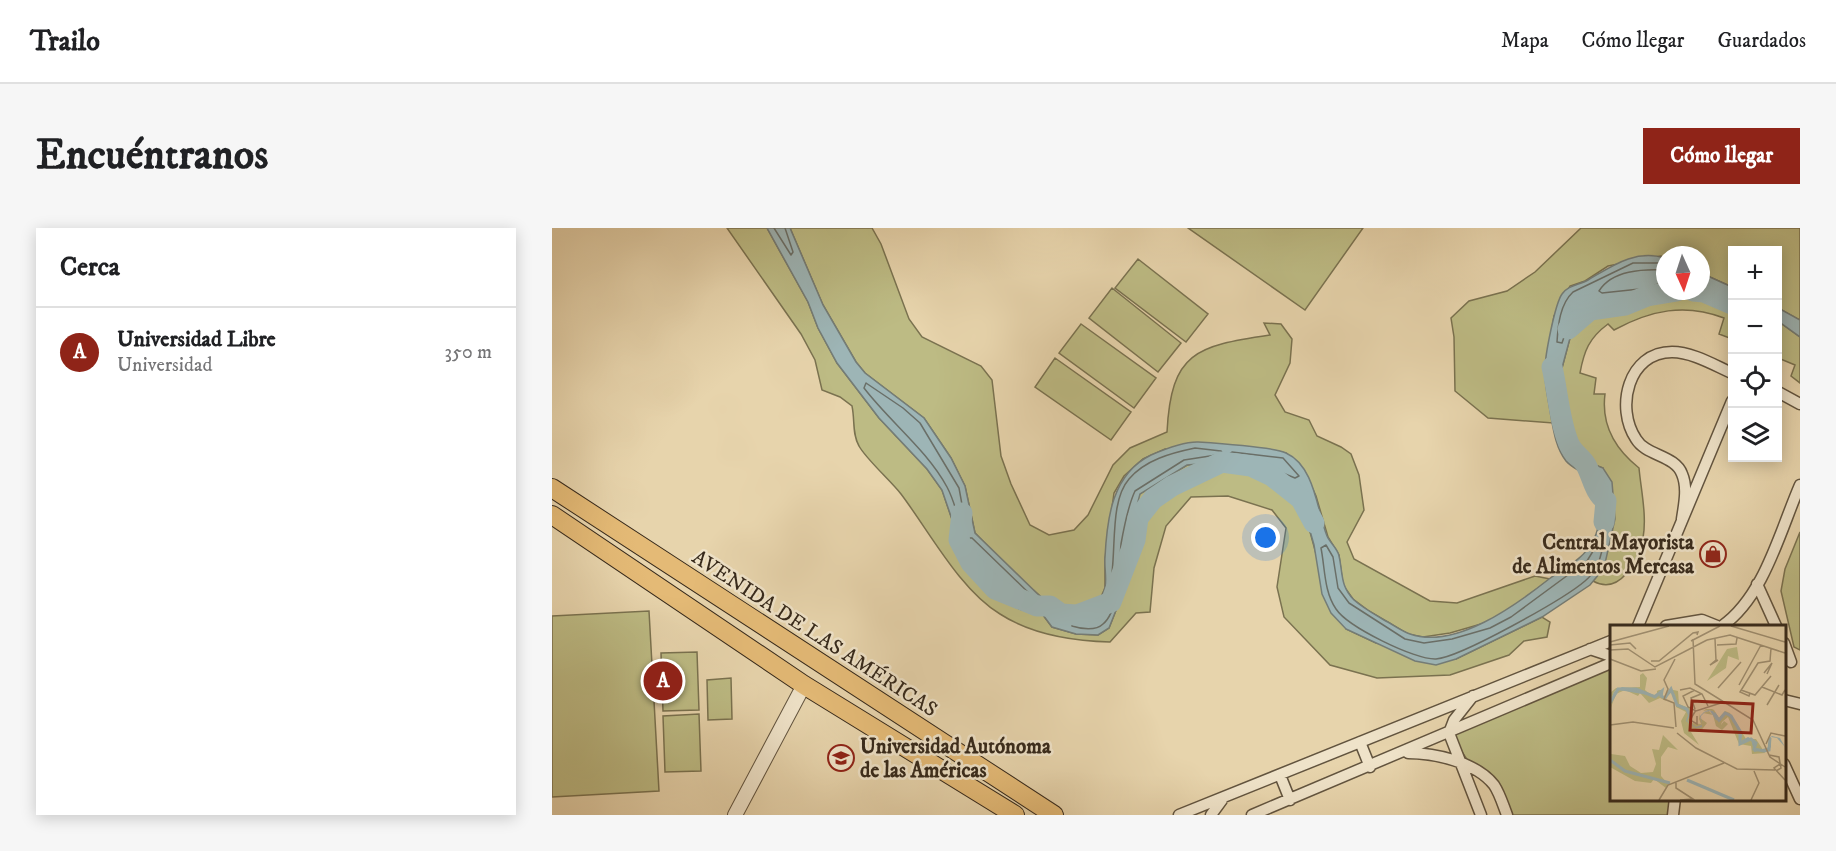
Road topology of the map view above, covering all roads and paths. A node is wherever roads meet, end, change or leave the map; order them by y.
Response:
1 (1728, 371) edge
2 (1782, 394) edge
3 (1800, 404) edge
4 (1729, 408) edge
5 (1800, 485) edge
6 (552, 488) edge
7 (552, 515) edge
8 (1682, 519) junction
9 (1757, 584) junction
10 (1703, 623) edge
11 (1638, 625) edge
12 (1678, 625) edge
13 (1723, 625) edge
14 (1776, 625) edge
15 (1610, 641) edge
16 (1785, 645) edge
17 (1590, 649) junction
18 (1610, 656) edge
19 (1792, 662) edge
20 (1610, 663) edge
21 (804, 685) junction
22 (1475, 693) junction
23 (1785, 700) edge
24 (1800, 704) edge
25 (1449, 734) junction
26 (1360, 741) junction
27 (1402, 753) junction
28 (1461, 765) junction
29 (1785, 766) edge
30 (1370, 767) junction
31 (1475, 771) junction
32 (1280, 775) junction
33 (1800, 799) edge
34 (1222, 800) junction
35 (1290, 800) junction
36 (1675, 800) edge
37 (735, 815) edge
38 (1015, 815) edge
39 (1054, 815) edge
40 (1179, 815) edge
41 (1211, 815) edge
42 (1252, 815) edge
43 (1481, 815) edge
44 (1507, 815) edge
45 (1673, 815) edge

1 - 8 street
2 - 3 street
4 - 8 street
5 - 9 street
6 - 39 highway, AVENIDA DE LAS AMÉRICAS
7 - 21 highway
8 - 11 street
9 - 13 street
9 - 14 street
10 - 12 street
15 - 17 street
16 - 19 street
17 - 18 street
17 - 22 street
20 - 25 street
21 - 37 street
21 - 38 highway
22 - 25 street
22 - 26 street
23 - 24 street
25 - 27 street
25 - 28 street
25 - 31 street
26 - 30 street
26 - 32 street
27 - 28 street
27 - 30 street
28 - 31 street
28 - 43 street
29 - 33 street
30 - 35 street
31 - 44 street
32 - 34 street
32 - 35 street
34 - 40 street
34 - 41 street
35 - 42 street
36 - 45 street

